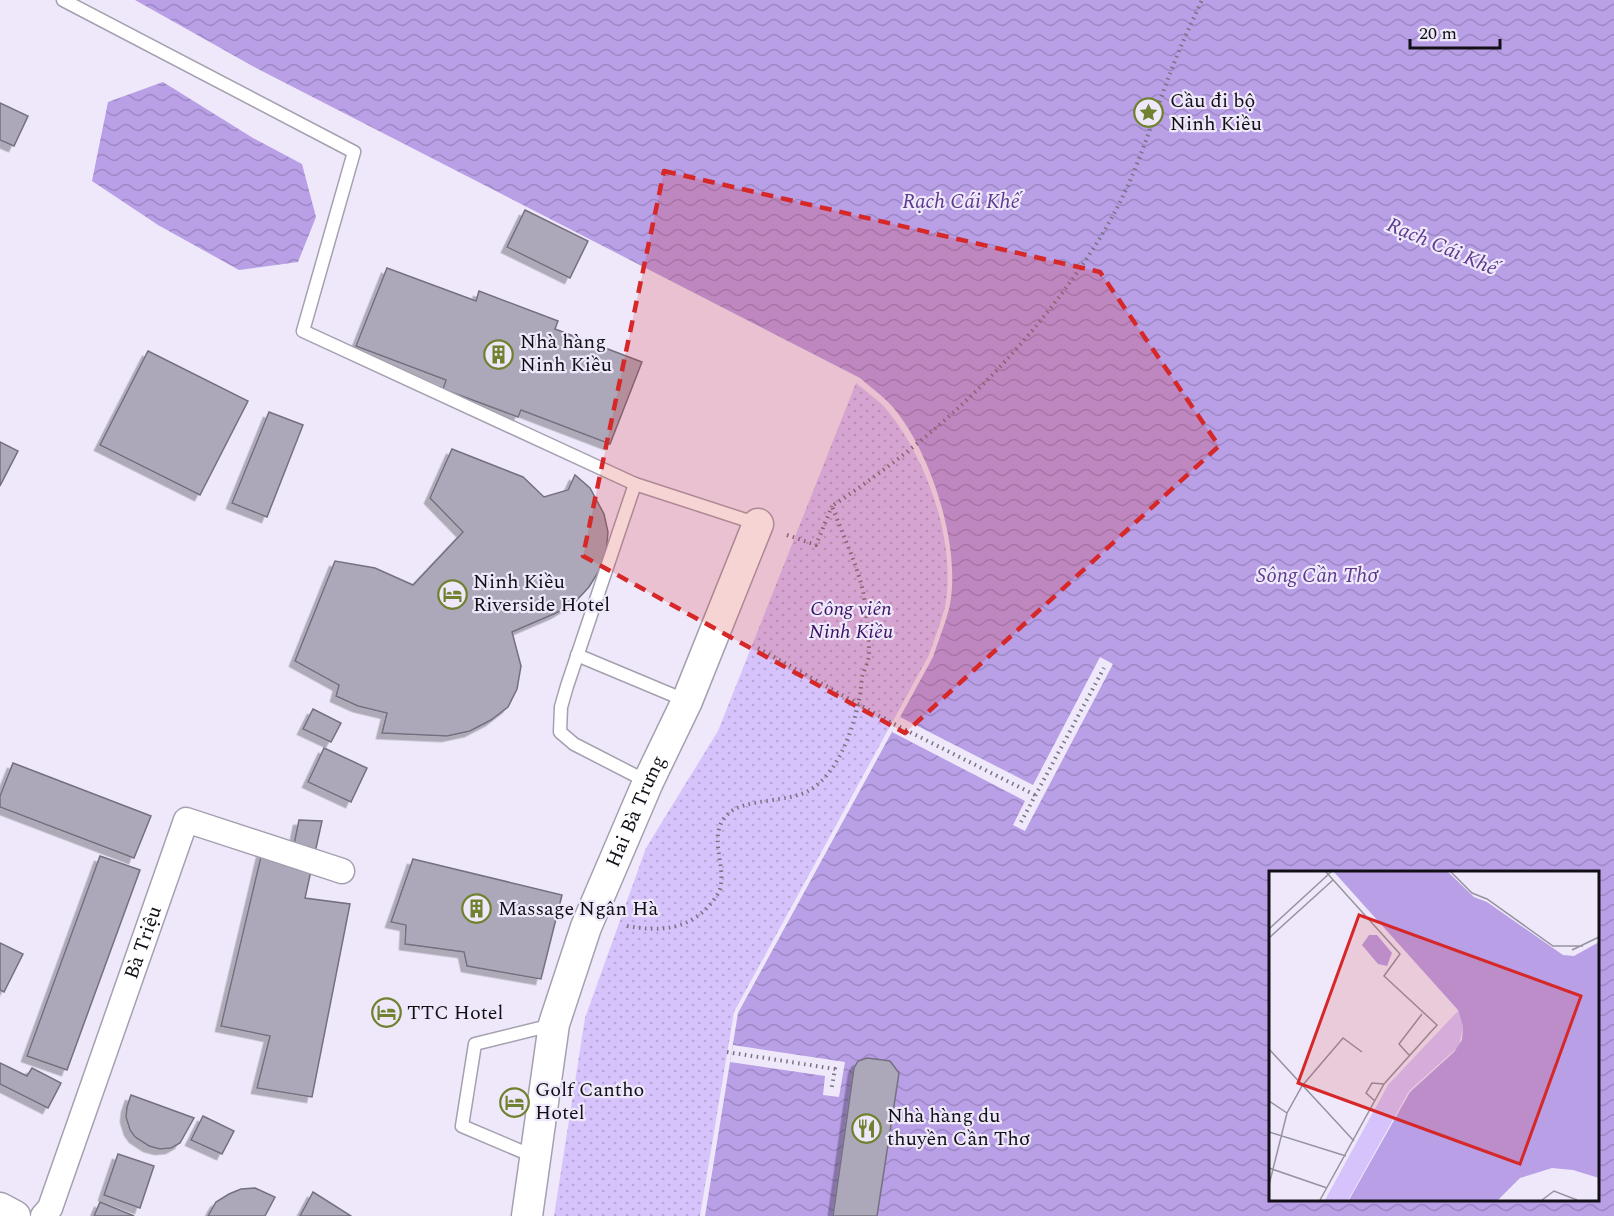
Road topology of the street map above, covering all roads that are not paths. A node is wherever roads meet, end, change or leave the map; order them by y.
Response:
1 (63, 0) edge
2 (635, 484) junction
3 (758, 524) joint
4 (577, 655) junction
5 (687, 701) junction
6 (648, 782) junction
7 (342, 871) dead end
8 (554, 1024) junction
9 (536, 1157) junction
10 (0, 1208) edge
11 (15, 1216) edge
12 (43, 1216) edge
13 (527, 1216) edge

1 - 2 lane
2 - 3 lane
2 - 4 lane
3 - 5 street, Hai Bà Trưng
4 - 5 lane
4 - 6 lane
5 - 6 street, Hai Bà Trưng
6 - 8 street, Hai Bà Trưng
7 - 12 street, Bà Triệu
8 - 9 street, Hai Bà Trưng
8 - 9 lane
9 - 13 street, Hai Bà Trưng
10 - 11 street

